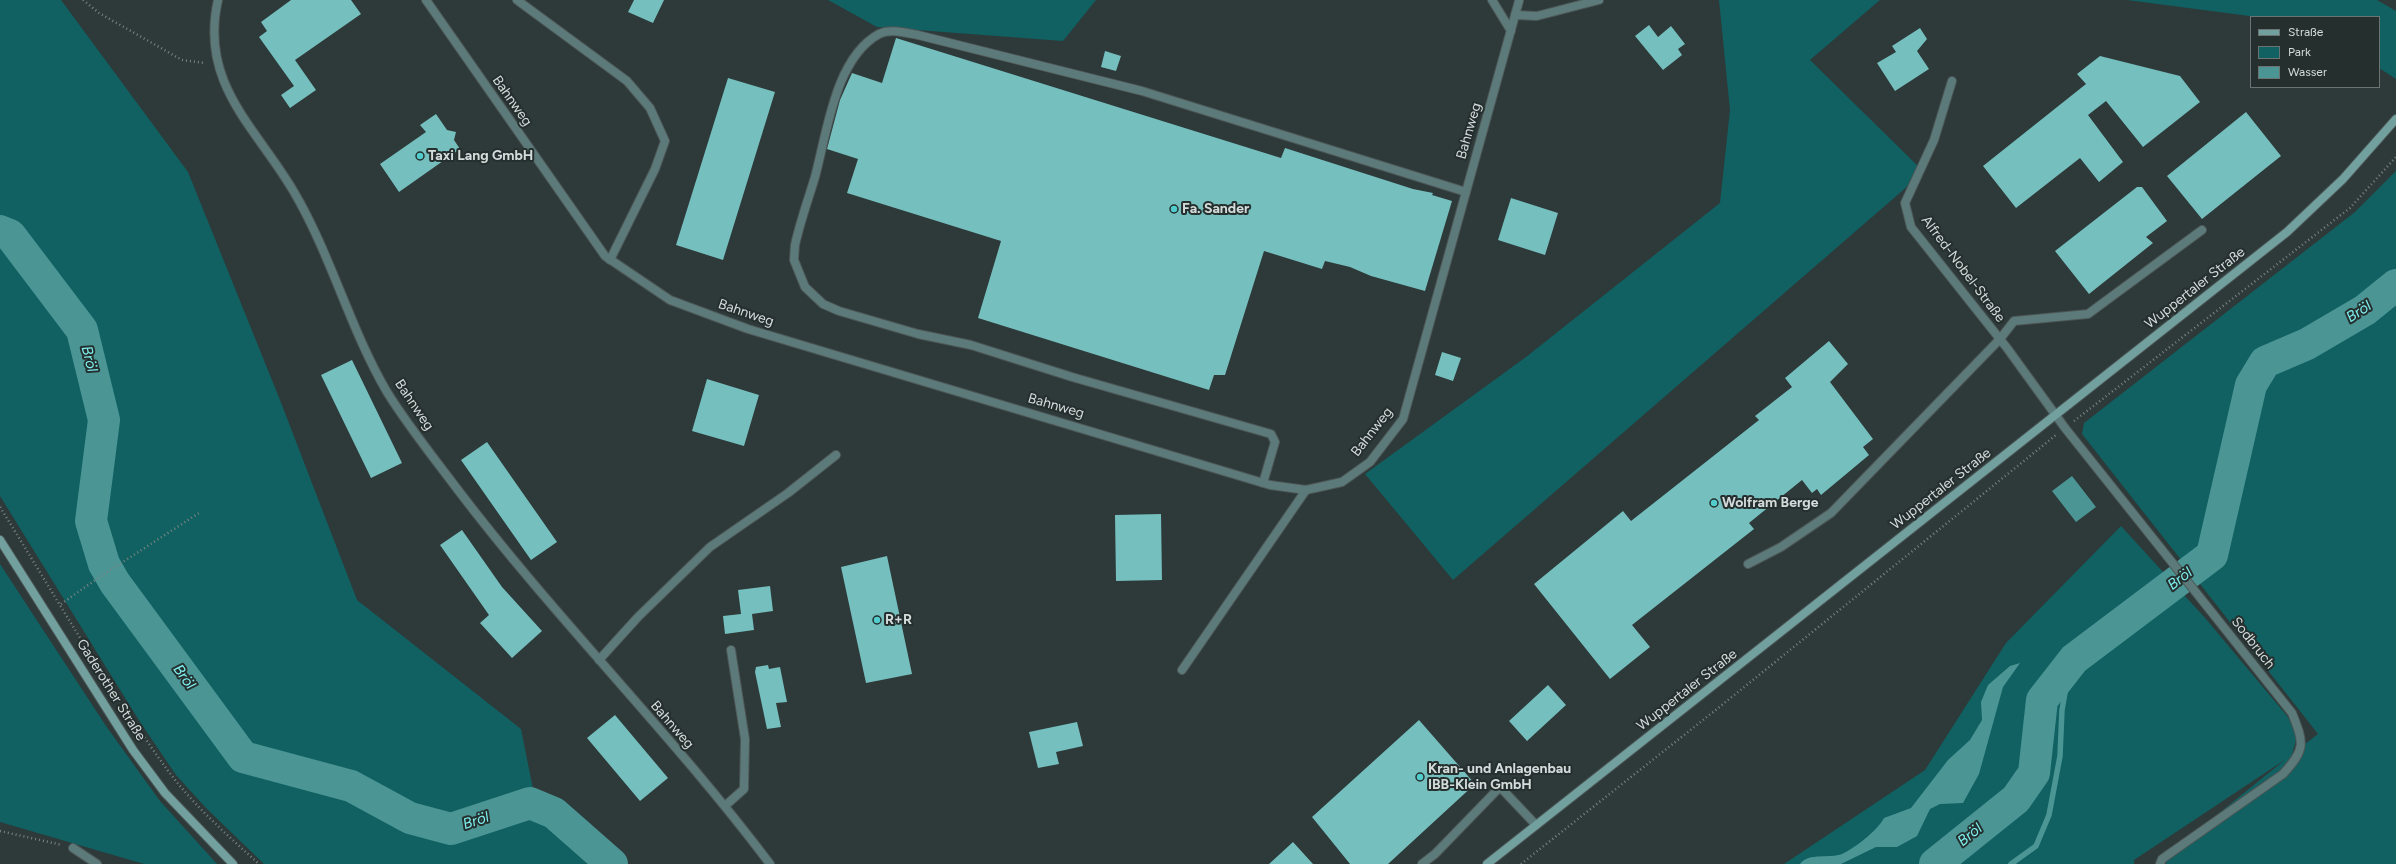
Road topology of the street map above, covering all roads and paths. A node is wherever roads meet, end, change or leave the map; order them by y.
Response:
1 (84, 0) edge
2 (218, 0) edge
3 (426, 0) edge
4 (516, 0) edge
5 (1492, 0) edge
6 (1599, 0) edge
7 (1518, 1) dead end
8 (1515, 14) junction
9 (1511, 31) junction
10 (218, 64) junction
11 (1952, 81) dead end
12 (2396, 119) edge
13 (2396, 157) edge
14 (1466, 192) junction
15 (2202, 230) dead end
16 (610, 260) junction
17 (2000, 339) junction
18 (2056, 414) junction
19 (2066, 428) junction
20 (836, 455) dead end
21 (1263, 483) junction
22 (1306, 490) junction
23 (0, 507) edge
24 (199, 513) dead end
25 (0, 540) edge
26 (1748, 564) dead end
27 (61, 604) junction
28 (46, 613) junction
29 (731, 650) dead end
30 (599, 660) junction
31 (1182, 670) dead end
32 (726, 805) junction
33 (1536, 825) junction
34 (0, 831) edge
35 (73, 848) joint
36 (97, 864) edge
37 (233, 864) edge
38 (258, 864) edge
39 (770, 864) edge
40 (1422, 864) edge
41 (1487, 864) edge
42 (1521, 864) edge
43 (2160, 864) edge

1 - 10 path
2 - 10 street, Bahnweg
3 - 16 street, Bahnweg
4 - 16 street
5 - 9 street
6 - 8 street
7 - 8 street, Bahnweg
8 - 9 street, Bahnweg
9 - 14 street, Bahnweg
10 - 30 street, Bahnweg
11 - 17 street, Alfred-Nobel-Straße
12 - 18 main road, Wuppertaler Straße
13 - 19 path
14 - 21 street
14 - 22 street, Bahnweg
15 - 17 street
16 - 21 street, Bahnweg
17 - 18 street, Alfred-Nobel-Straße
17 - 26 street
18 - 19 street, Sodbruch
18 - 33 main road, Wuppertaler Straße
19 - 42 path
19 - 43 street, Sodbruch
20 - 30 street
21 - 22 street, Bahnweg
22 - 31 street
23 - 27 path
24 - 27 path
25 - 28 main road, Gaderother Straße
27 - 28 path
27 - 38 path
28 - 37 main road, Gaderother Straße
29 - 32 street
30 - 32 street, Bahnweg
32 - 39 street, Bahnweg
33 - 40 street
33 - 41 main road, Wuppertaler Straße
34 - 35 path
35 - 36 street

